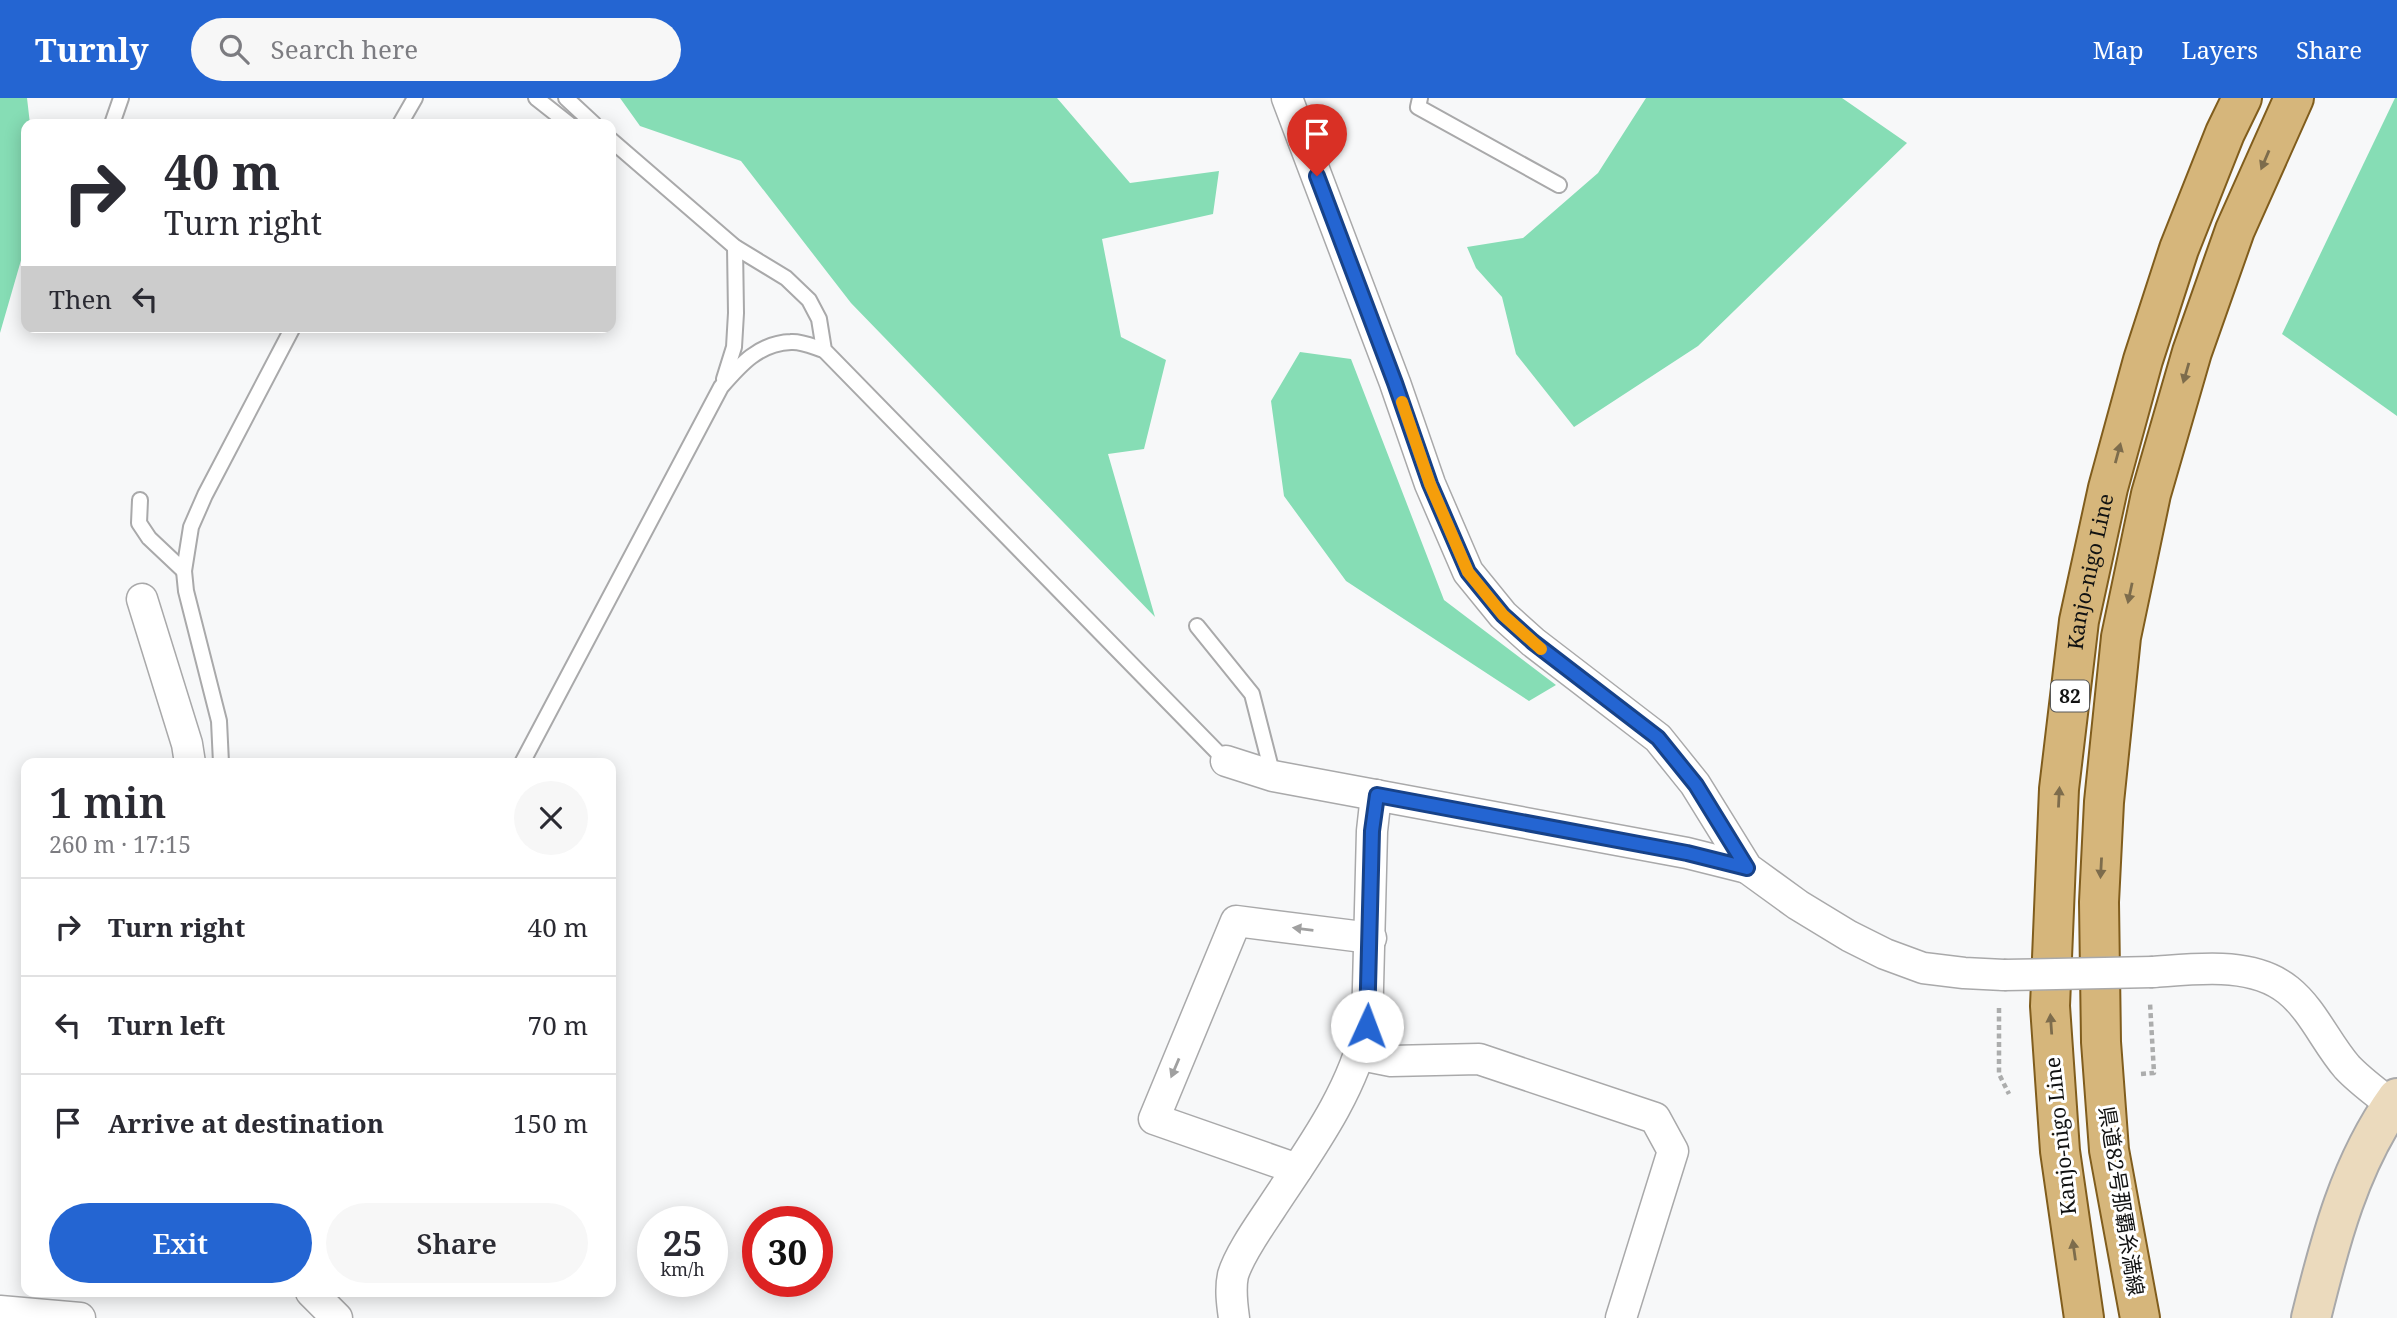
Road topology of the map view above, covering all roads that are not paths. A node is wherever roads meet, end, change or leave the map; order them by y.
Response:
1 (121, 98) edge
2 (415, 98) edge
3 (536, 98) edge
4 (566, 98) edge
5 (1287, 98) edge
6 (1420, 98) edge
7 (2242, 98) edge
8 (2294, 98) edge
9 (114, 119) edge
10 (403, 119) edge
11 (563, 119) edge
12 (589, 119) edge
13 (616, 145) edge
14 (616, 159) edge
15 (633, 161) junction
16 (1559, 185) dead end
17 (734, 247) junction
18 (290, 333) edge
19 (824, 350) junction
20 (721, 387) junction
21 (140, 500) dead end
22 (184, 571) junction
23 (142, 599) dead end
24 (1197, 626) dead end
25 (189, 758) edge
26 (221, 758) edge
27 (525, 758) edge
28 (1226, 761) joint
29 (1273, 775) junction
30 (1377, 795) junction
31 (1747, 868) junction
32 (1371, 938) junction
33 (2102, 1042) joint
34 (1361, 1055) junction
35 (2394, 1102) edge
36 (1297, 1169) junction
37 (316, 1297) edge
38 (0, 1311) edge
39 (80, 1318) edge
40 (337, 1318) edge
41 (1234, 1318) edge
42 (1621, 1318) edge
43 (2084, 1318) edge
44 (2140, 1318) edge
45 (2311, 1318) edge

1 - 9 lane
2 - 10 lane
3 - 11 lane
4 - 12 lane
5 - 31 street
6 - 16 lane
43 -> 7 main road, Kanjo-nigo Line / 82
8 -> 33 main road, Kanjo-nigo Line / 82
13 - 15 lane
14 - 15 lane
15 - 17 lane
17 - 19 lane
17 - 20 lane
18 - 22 lane
19 - 20 lane
19 - 28 lane
20 - 27 lane
21 - 22 lane
22 - 26 lane
23 - 25 street
24 - 29 lane
28 - 29 street
29 - 30 street
30 - 31 street
30 - 32 street
31 - 35 street, bridge
32 - 34 street
32 -> 36 street
33 - 44 main road, 県道82号那覇糸満線 / 82
34 - 36 street
34 - 42 street
35 - 45 main road
36 - 41 street
37 - 40 street
38 - 39 street

